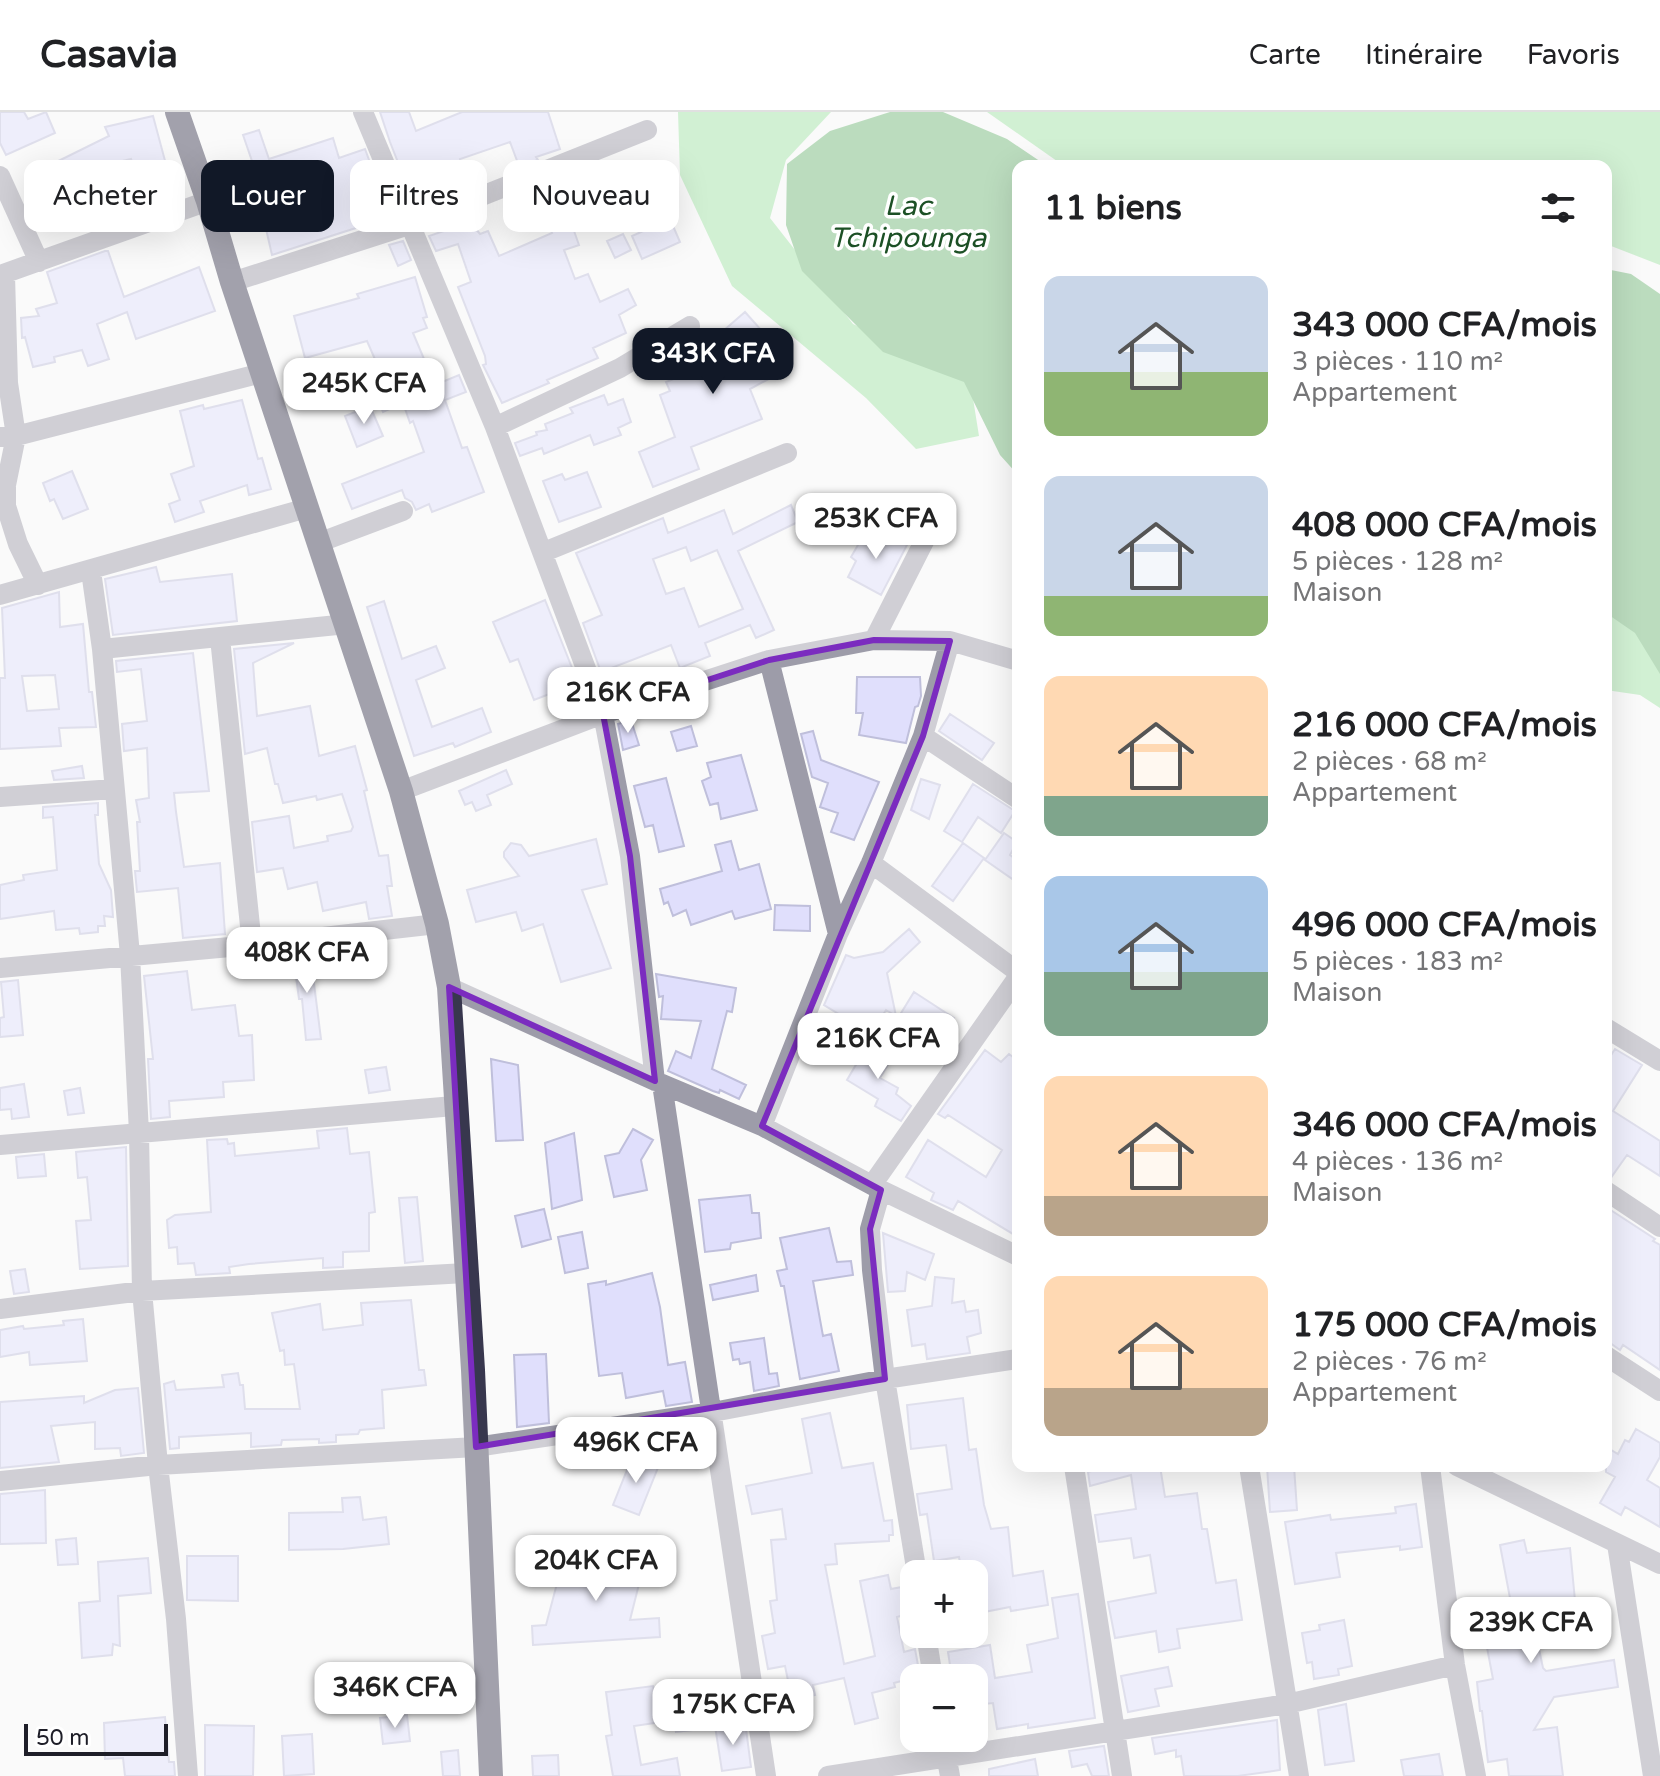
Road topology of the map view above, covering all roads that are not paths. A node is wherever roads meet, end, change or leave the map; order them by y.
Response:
1 (177, 112) edge
2 (363, 112) edge
3 (647, 130) dead end
4 (383, 160) edge
5 (0, 176) edge
6 (201, 181) edge
7 (487, 194) edge
8 (201, 204) edge
9 (217, 232) edge
10 (387, 232) edge
11 (412, 232) edge
12 (39, 262) junction
13 (2, 275) edge
14 (232, 282) junction
15 (690, 326) dead end
16 (262, 373) junction
17 (495, 427) junction
18 (8, 437) edge
19 (787, 453) dead end
20 (307, 508) junction
21 (941, 508) dead end
22 (403, 511) dead end
23 (318, 543) junction
24 (544, 552) junction
25 (91, 571) junction
26 (38, 585) junction
27 (0, 595) edge
28 (347, 624) junction
29 (220, 638) junction
30 (874, 640) junction
31 (950, 641) junction
32 (102, 649) junction
33 (1012, 659) edge
34 (769, 660) junction
35 (603, 714) junction
36 (923, 736) junction
37 (114, 789) junction
38 (401, 791) junction
39 (1012, 795) edge
40 (0, 797) edge
41 (871, 863) junction
42 (437, 924) junction
43 (838, 934) junction
44 (252, 945) junction
45 (130, 955) junction
46 (0, 968) edge
47 (1012, 969) edge
48 (1012, 983) edge
49 (449, 987) junction
50 (1612, 1032) edge
51 (1660, 1061) edge
52 (659, 1083) junction
53 (454, 1106) junction
54 (762, 1126) junction
55 (139, 1133) junction
56 (0, 1145) edge
57 (876, 1187) junction
58 (1612, 1195) edge
59 (1660, 1227) edge
60 (1012, 1253) edge
61 (466, 1273) junction
62 (142, 1291) junction
63 (0, 1309) edge
64 (1012, 1360) edge
65 (1612, 1360) edge
66 (885, 1379) junction
67 (1660, 1391) edge
68 (713, 1412) junction
69 (476, 1447) junction
70 (158, 1465) junction
71 (1075, 1472) edge
72 (1250, 1472) edge
73 (1431, 1472) edge
74 (1469, 1472) edge
75 (0, 1481) edge
76 (1617, 1544) junction
77 (915, 1560) edge
78 (1660, 1564) edge
79 (1455, 1665) junction
80 (1287, 1704) junction
81 (1114, 1730) junction
82 (946, 1757) edge
83 (188, 1776) edge
84 (491, 1776) edge
85 (766, 1776) edge
86 (828, 1776) edge
87 (1122, 1776) edge
88 (1299, 1776) edge
89 (1476, 1776) edge
90 (1653, 1776) edge

1 - 6 highway
2 - 4 street
3 - 7 street
5 - 12 street
8 - 12 street
9 - 14 highway
10 - 14 street
11 - 17 street
12 - 13 street
13 - 18 street
14 - 16 highway
15 - 17 street
16 - 18 street
16 - 20 highway
17 - 24 street
18 - 26 street
19 - 24 street
20 - 23 highway
20 - 25 street
21 - 30 street
22 - 23 street
23 - 28 highway
24 - 35 street
25 - 26 street
25 - 32 street
26 - 27 street
28 - 29 street
28 - 38 highway
29 - 32 street
29 - 44 street
30 - 31 street
30 - 34 street
31 - 33 street
31 - 36 street
32 - 37 street
34 - 35 street
34 - 43 street
35 - 38 street
35 - 52 street
36 - 39 street
36 - 41 street
37 - 40 street
37 - 45 street
38 - 42 highway
41 - 43 street
41 - 47 street
42 - 44 street
42 - 49 highway
43 - 54 street
44 - 45 street
45 - 46 street
45 - 55 street
48 - 57 street
49 - 52 street
49 - 53 highway
50 - 51 street
52 - 54 street
52 - 68 street
53 - 55 street
53 - 61 highway
54 - 57 street
55 - 56 street
55 - 62 street
57 - 60 street
57 - 66 street
58 - 59 street
61 - 62 street
61 - 69 highway
62 - 63 street
62 - 70 street
64 - 66 street
65 - 67 street
66 - 68 street
66 - 77 street
68 - 69 street
68 - 85 street
69 - 70 street
69 - 84 highway
70 - 75 street
70 - 83 street
71 - 81 street
72 - 80 street
73 - 79 street
74 - 76 street
76 - 78 street
76 - 90 street
79 - 80 street
79 - 89 street
80 - 81 street
80 - 88 street
81 - 82 street
81 - 87 street
82 - 86 street

